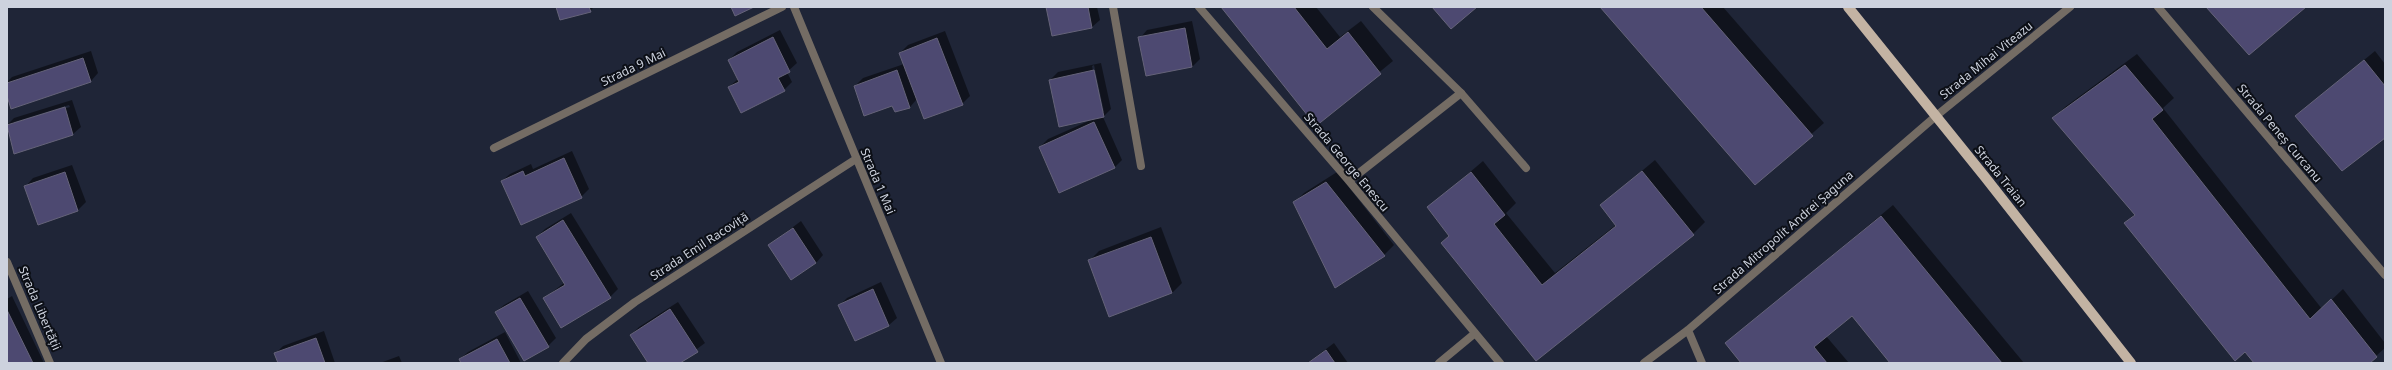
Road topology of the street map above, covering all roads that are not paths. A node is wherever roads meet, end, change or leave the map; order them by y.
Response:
1 (782, 7) edge
2 (794, 7) edge
3 (1113, 7) edge
4 (1199, 7) edge
5 (1373, 7) edge
6 (1848, 7) edge
7 (2070, 7) edge
8 (2158, 7) edge
9 (1461, 93) junction
10 (1936, 116) junction
11 (494, 148) dead end
12 (856, 160) junction
13 (1142, 166) dead end
14 (1526, 168) dead end
15 (1349, 181) junction
16 (7, 262) edge
17 (2385, 275) edge
18 (1688, 330) junction
19 (1474, 334) junction
20 (50, 363) edge
21 (563, 363) edge
22 (941, 363) edge
23 (1438, 363) edge
24 (1500, 363) edge
25 (1644, 363) edge
26 (1702, 363) edge
27 (2131, 363) edge

1 - 11 street, Strada 9 Mai
2 - 12 street, Strada 1 Mai
3 - 13 street
4 - 15 street, Strada George Enescu
5 - 9 street
6 - 10 main road, Strada Traian
7 - 10 street, Strada Mihai Viteazu
8 - 17 street, Strada Peneș Curcanu
9 - 14 street
9 - 15 street
10 - 18 street, Strada Mitropolit Andrei Șaguna
10 - 27 main road, Strada Traian
12 - 21 street, Strada Emil Racoviță
12 - 22 street, Strada 1 Mai
15 - 19 street, Strada George Enescu
16 - 20 street, Strada Libertății
18 - 25 street, Strada Mitropolit Andrei Șaguna
18 - 26 street
19 - 23 street
19 - 24 street

